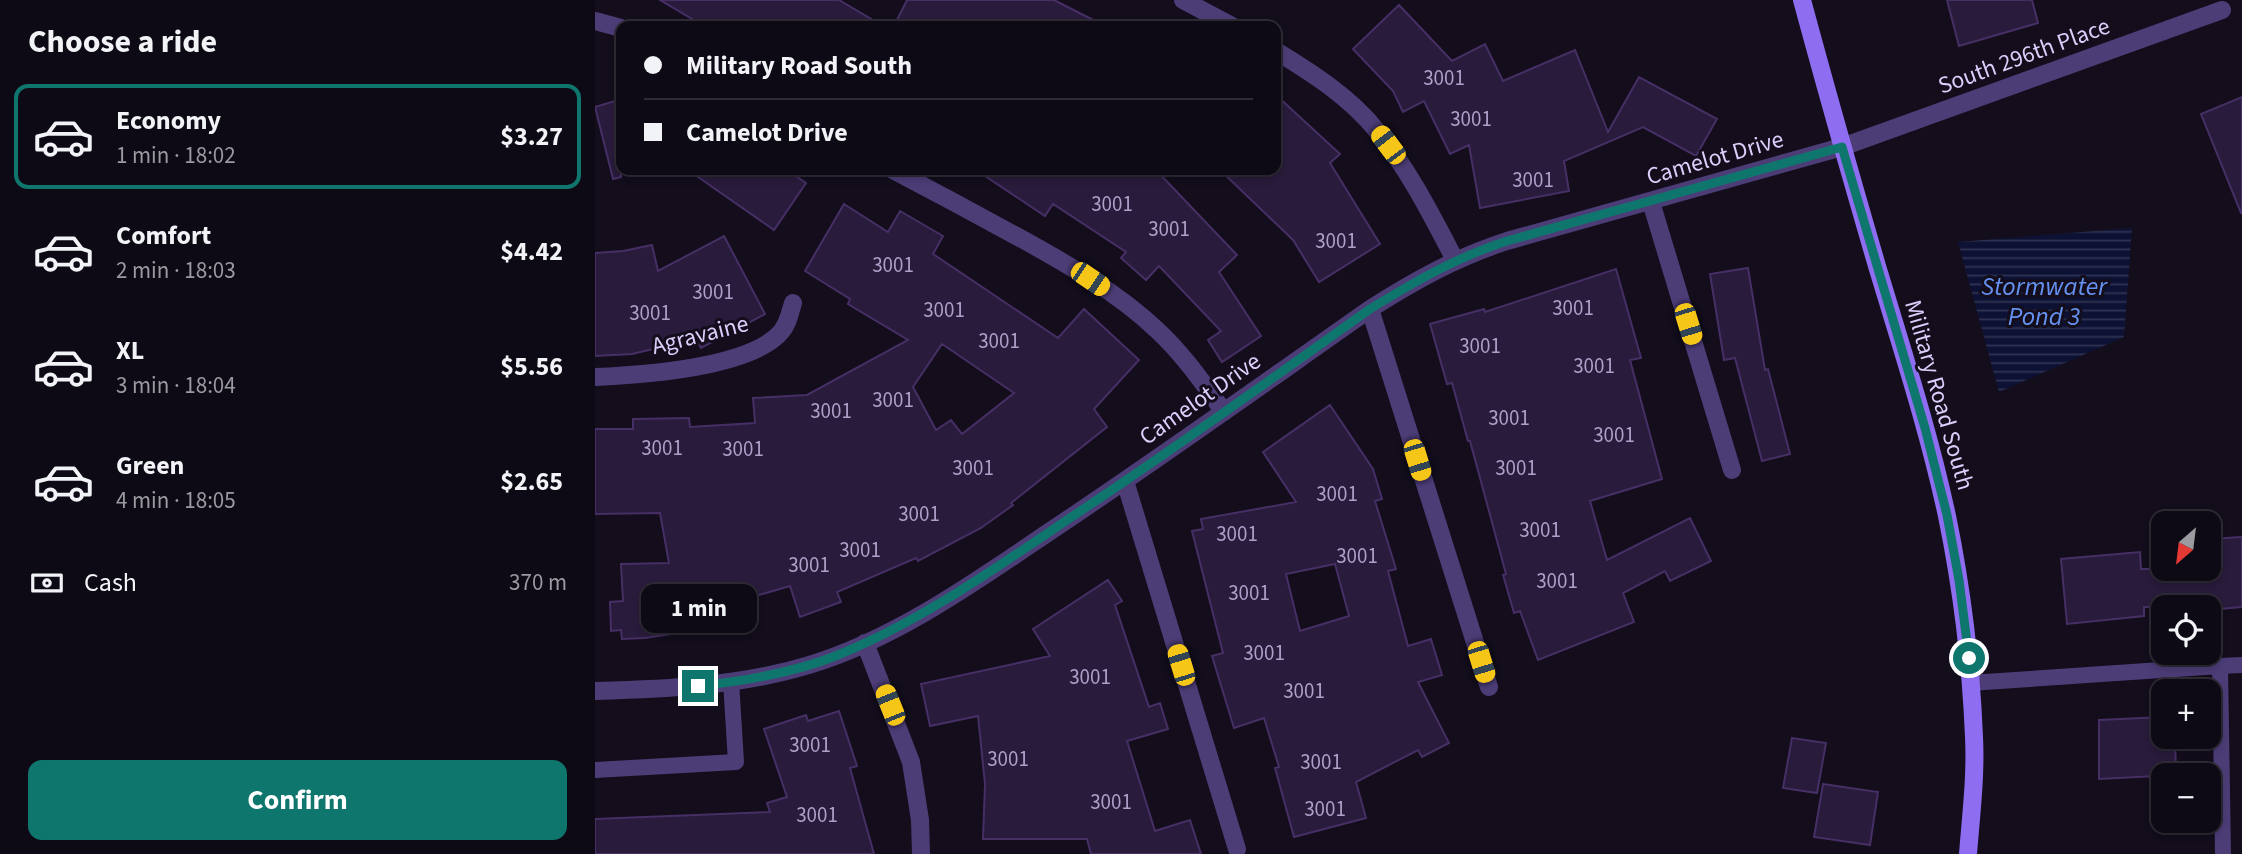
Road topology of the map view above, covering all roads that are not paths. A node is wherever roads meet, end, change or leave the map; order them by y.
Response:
1 (1183, 0) edge
2 (1802, 0) edge
3 (2222, 10) dead end
4 (595, 21) edge
5 (1223, 21) edge
6 (616, 27) edge
7 (1281, 54) edge
8 (1842, 147) junction
9 (902, 175) edge
10 (1650, 202) junction
11 (1455, 260) junction
12 (793, 303) dead end
13 (1370, 309) junction
14 (595, 377) edge
15 (1224, 412) junction
16 (1732, 470) dead end
17 (1125, 481) junction
18 (865, 643) junction
19 (2242, 665) edge
20 (2220, 666) junction
21 (731, 681) junction
22 (1970, 682) junction
23 (1489, 687) dead end
24 (595, 691) edge
25 (595, 770) edge
26 (1237, 849) dead end
27 (921, 854) edge
28 (1968, 854) edge
29 (2223, 854) edge

1 - 5 street
2 - 8 main road, Military Road South
3 - 8 street, South 296th Place
4 - 6 street
7 - 11 street
8 - 10 street, Camelot Drive
8 - 22 main road, Military Road South
9 - 15 street
10 - 11 street, Camelot Drive
10 - 16 street
11 - 13 street, Camelot Drive
12 - 14 street, Agravaine
13 - 15 street, Camelot Drive
13 - 23 street
15 - 17 street, Camelot Drive
17 - 18 street, Camelot Drive
17 - 26 street
18 - 21 street, Camelot Drive
18 - 27 street
19 - 20 lane
20 - 22 lane
20 - 29 lane
21 - 24 street, Camelot Drive
21 - 25 lane
22 - 28 main road, Military Road South

